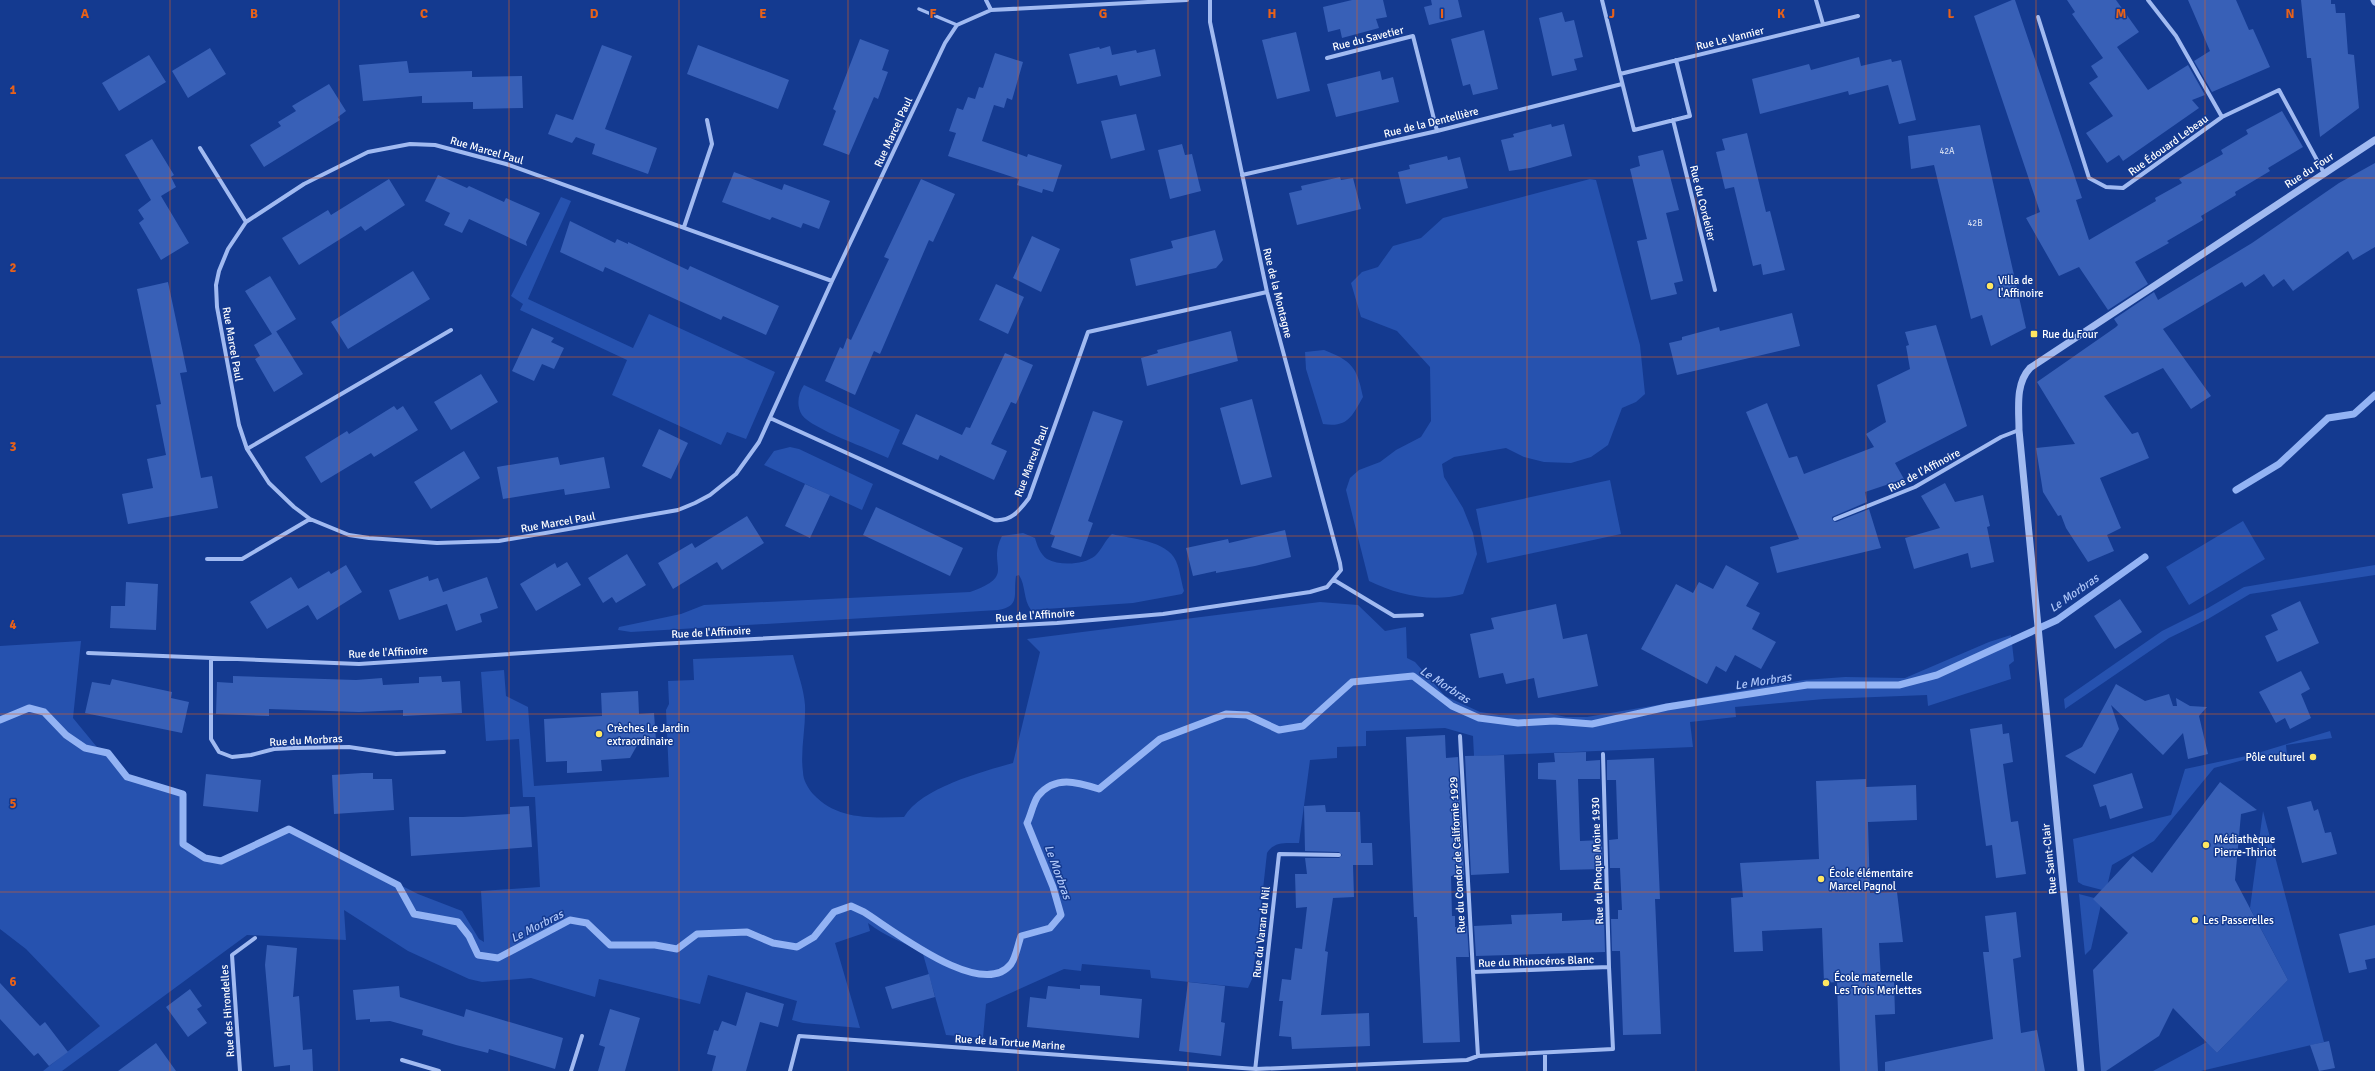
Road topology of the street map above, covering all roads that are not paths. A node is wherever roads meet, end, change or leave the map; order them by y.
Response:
1 (986, 0) edge
2 (1187, 0) edge
3 (1210, 0) edge
4 (1602, 0) edge
5 (1816, 0) edge
6 (2148, 0) edge
7 (919, 9) dead end
8 (990, 10) junction
9 (1858, 16) dead end
10 (2038, 17) dead end
11 (1823, 24) junction
12 (957, 25) junction
13 (1327, 58) dead end
14 (1676, 60) junction
15 (1620, 74) junction
16 (1622, 84) junction
17 (2222, 117) junction
18 (707, 120) dead end
19 (1673, 120) junction
20 (1437, 131) junction
21 (2375, 140) edge
22 (200, 148) dead end
23 (2324, 173) junction
24 (1242, 175) junction
25 (246, 222) junction
26 (684, 227) junction
27 (832, 282) junction
28 (1715, 290) dead end
29 (1267, 292) junction
30 (451, 330) dead end
31 (770, 418) junction
32 (2019, 430) junction
33 (247, 449) junction
34 (310, 519) junction
35 (1835, 519) dead end
36 (206, 559) dead end
37 (1333, 582) junction
38 (2037, 608) joint
39 (1422, 615) dead end
40 (88, 653) dead end
41 (210, 658) junction
42 (1460, 736) dead end
43 (444, 752) dead end
44 (1603, 754) dead end
45 (1339, 855) dead end
46 (255, 938) dead end
47 (1609, 967) junction
48 (1473, 972) junction
49 (582, 1036) dead end
50 (1545, 1053) junction
51 (1478, 1056) junction
52 (402, 1060) dead end
53 (1256, 1070) edge
54 (240, 1071) edge
55 (439, 1071) edge
56 (571, 1071) edge
57 (790, 1071) edge
58 (1546, 1071) edge
59 (2081, 1071) edge

1 - 8 street
2 - 8 street
3 - 24 street, Rue de la Montagne
4 - 15 street
5 - 11 street
6 - 17 street
7 - 12 street
8 - 12 street
9 - 11 street, Rue Le Vannier
10 - 17 street, Rue Édouard Lebeau
11 - 14 street, Rue Le Vannier
12 - 27 street, Rue Marcel Paul
13 - 20 street, Rue du Savetier
14 - 15 street, Rue Le Vannier
14 - 19 street
15 - 16 street
16 - 19 street
16 - 20 street, Rue de la Dentellière
17 - 23 street, Rue Édouard Lebeau
18 - 26 street
19 - 28 street, Rue du Cordelier
20 - 24 street, Rue de la Dentellière
21 - 23 street, Rue du Four
22 - 25 street
23 - 32 street, Rue du Four
24 - 29 street, Rue de la Montagne
25 - 26 street, Rue Marcel Paul
25 - 33 street, Rue Marcel Paul
26 - 27 street, Rue Marcel Paul
27 - 31 street, Rue Marcel Paul
29 - 31 street, Rue Marcel Paul
29 - 37 street, Rue de la Montagne
30 - 33 street
31 - 34 street, Rue Marcel Paul
32 - 35 street, Rue de l'Affinoire
32 - 38 street, Rue du Four
33 - 34 street, Rue Marcel Paul
34 - 36 street
37 - 39 street
37 - 41 street, Rue de l'Affinoire
38 - 59 street, Rue Saint-Clair
40 - 41 street, Rue de l'Affinoire
41 - 43 street, Rue du Morbras
42 - 48 street, Rue du Condor de Californie 1929
44 - 47 street, Rue du Phoque Moine 1930
45 - 53 street, Rue du Varan du Nil
46 - 54 street, Rue des Hirondelles
47 - 48 street, Rue du Rhinocéros Blanc
47 - 50 street, Rue du Rhinocéros Blanc
48 - 51 street, Rue du Rhinocéros Blanc
49 - 56 street
50 - 51 street, Rue du Rhinocéros Blanc
50 - 58 street
51 - 53 street, Rue du Rhinocéros Blanc
52 - 55 street
53 - 57 street, Rue de la Tortue Marine

